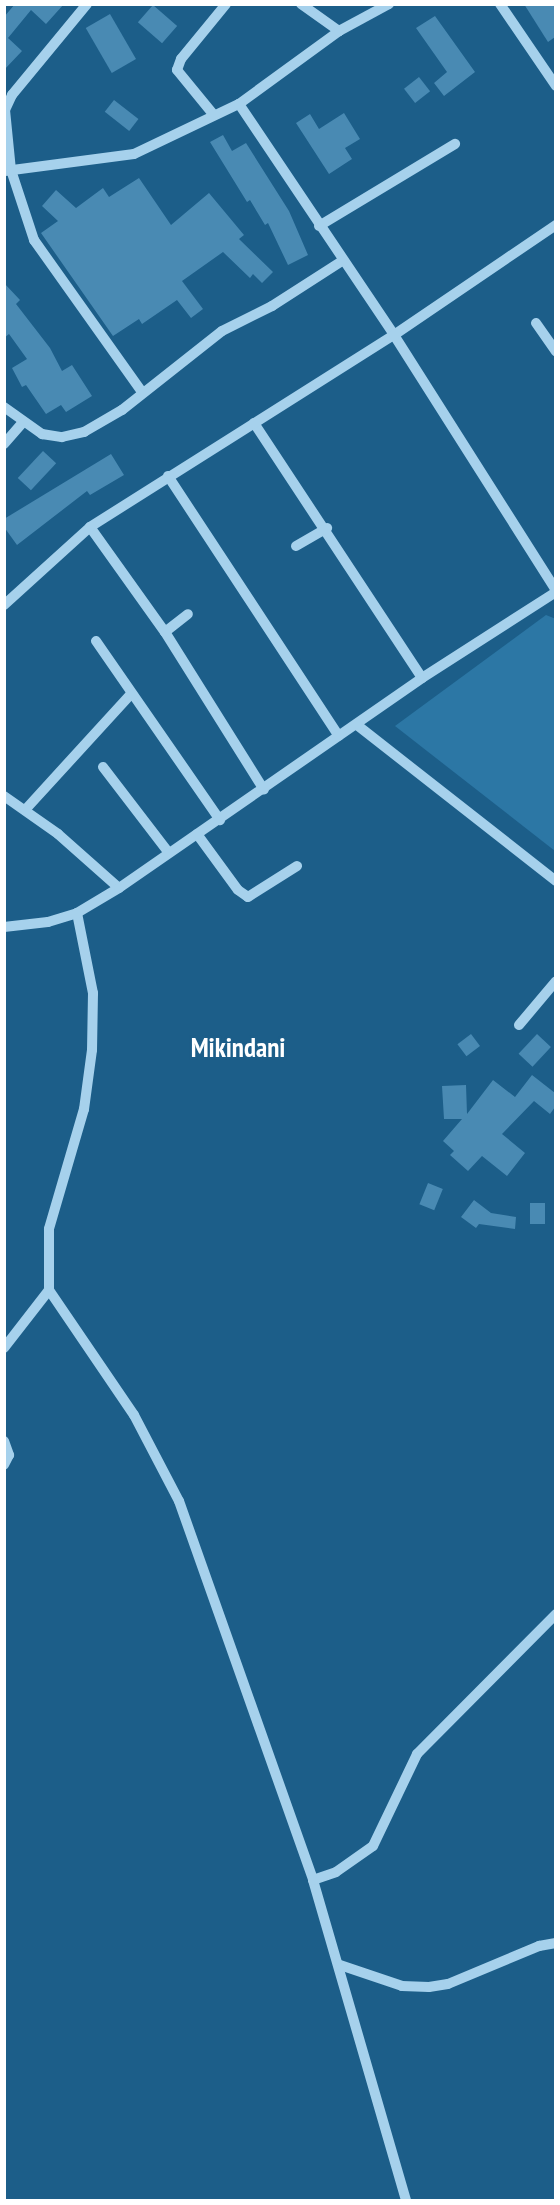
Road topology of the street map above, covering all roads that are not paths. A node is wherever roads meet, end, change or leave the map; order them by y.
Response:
1 (87, 4) edge
2 (226, 4) edge
3 (301, 4) edge
4 (389, 4) edge
5 (500, 4) edge
6 (339, 31) junction
7 (555, 86) edge
8 (239, 104) junction
9 (213, 114) junction
10 (455, 144) dead end
11 (8, 171) edge
12 (555, 225) edge
13 (319, 226) junction
14 (342, 261) junction
15 (536, 323) dead end
16 (394, 335) junction
17 (555, 352) edge
18 (141, 392) junction
19 (4, 407) edge
20 (23, 422) junction
21 (254, 423) junction
22 (4, 444) edge
23 (168, 476) junction
24 (90, 527) junction
25 (327, 528) junction
26 (296, 546) dead end
27 (555, 591) edge
28 (6, 599) edge
29 (188, 614) dead end
30 (165, 633) junction
31 (96, 641) dead end
32 (422, 678) junction
33 (130, 695) junction
34 (357, 725) junction
35 (339, 736) junction
36 (103, 767) dead end
37 (264, 790) junction
38 (4, 796) edge
39 (24, 810) junction
40 (220, 820) junction
41 (197, 834) junction
42 (169, 854) junction
43 (297, 866) dead end
44 (555, 881) edge
45 (119, 888) junction
46 (77, 913) junction
47 (4, 927) edge
48 (555, 981) edge
49 (519, 1025) dead end
50 (49, 1290) junction
51 (4, 1348) edge
52 (4, 1441) edge
53 (4, 1465) edge
54 (555, 1614) edge
55 (313, 1880) junction
56 (555, 1943) edge
57 (340, 1965) junction
58 (406, 2200) edge

1 - 11 street
2 - 9 street
3 - 6 street
4 - 6 street
5 - 7 street
6 - 8 street
8 - 9 street
8 - 13 street
9 - 11 street
10 - 13 street
11 - 18 street
12 - 16 street
13 - 14 street
14 - 16 street
14 - 18 street
15 - 17 street
16 - 21 street
16 - 27 street
18 - 20 street
19 - 20 street
20 - 22 street
21 - 23 street
21 - 25 street
23 - 24 street
23 - 35 street
24 - 28 street
24 - 30 street
25 - 26 street
25 - 32 street
27 - 32 street
29 - 30 street
30 - 37 street
31 - 33 street
32 - 34 street
33 - 39 street
33 - 40 street
34 - 35 street
34 - 44 street
35 - 37 street
36 - 42 street
37 - 40 street
38 - 39 street
39 - 45 street
40 - 41 street
41 - 42 street
41 - 43 street
42 - 45 street
45 - 46 street
46 - 47 street
46 - 50 street
48 - 49 street
50 - 51 street
50 - 55 street
52 - 53 street
54 - 55 street
55 - 57 street
56 - 57 street
57 - 58 street

